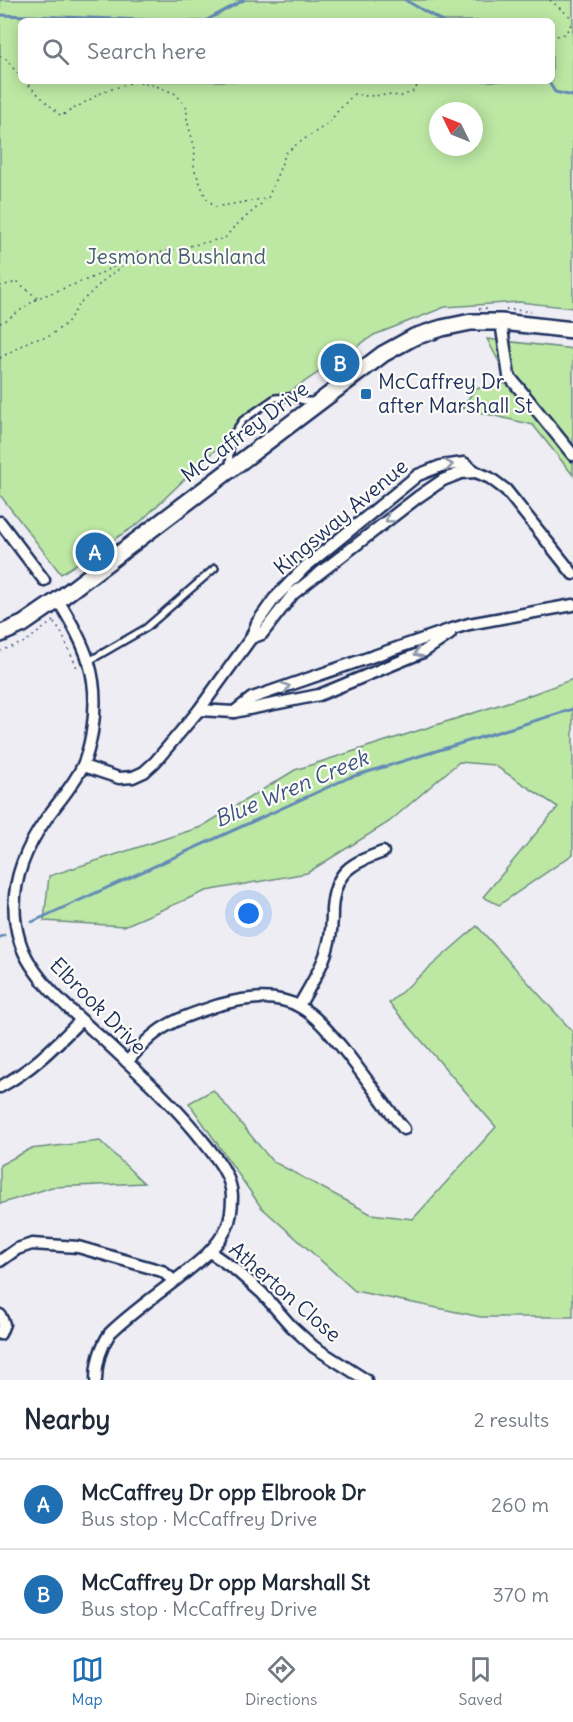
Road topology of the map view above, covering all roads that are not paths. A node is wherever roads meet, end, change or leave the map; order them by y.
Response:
1 (501, 322) junction
2 (573, 330) edge
3 (321, 401) junction
4 (573, 454) edge
5 (228, 472) junction
6 (476, 472) junction
7 (0, 522) edge
8 (214, 568) dead end
9 (573, 574) edge
10 (44, 580) dead end
11 (58, 600) junction
12 (573, 606) edge
13 (469, 624) junction
14 (0, 634) edge
15 (251, 638) junction
16 (90, 661) junction
17 (199, 710) junction
18 (234, 712) junction
19 (83, 766) junction
20 (383, 852) dead end
21 (299, 1006) junction
22 (81, 1020) junction
23 (127, 1062) junction
24 (0, 1087) edge
25 (404, 1129) dead end
26 (210, 1252) junction
27 (0, 1261) edge
28 (174, 1281) junction
29 (0, 1315) edge
30 (0, 1334) edge
31 (96, 1380) edge
32 (366, 1380) edge

1 - 2 main road, McCaffrey Drive
1 - 3 main road, McCaffrey Drive
1 - 4 street
3 - 5 main road, McCaffrey Drive
3 - 5 lane
5 - 11 main road, McCaffrey Drive
6 - 9 street, Kingsway Avenue
6 -> 15 street, Kingsway Avenue
15 -> 6 street, Kingsway Avenue
7 - 10 street
8 - 16 lane
11 - 14 main road, McCaffrey Drive
11 - 16 street, Elbrook Drive
12 - 13 street
18 -> 13 street
13 -> 18 street
15 - 17 street, Kingsway Avenue
16 - 19 street, Elbrook Drive
17 - 18 street
17 - 19 street, Kingsway Avenue
19 - 22 street, Elbrook Drive
20 - 21 street
21 - 23 street
21 - 25 street
22 - 23 street, Elbrook Drive
22 - 24 street
23 - 26 street, Elbrook Drive
26 - 28 street, Elbrook Drive
26 - 32 street, Atherton Close
27 - 28 street
28 - 31 street, Elbrook Drive
29 - 30 street

